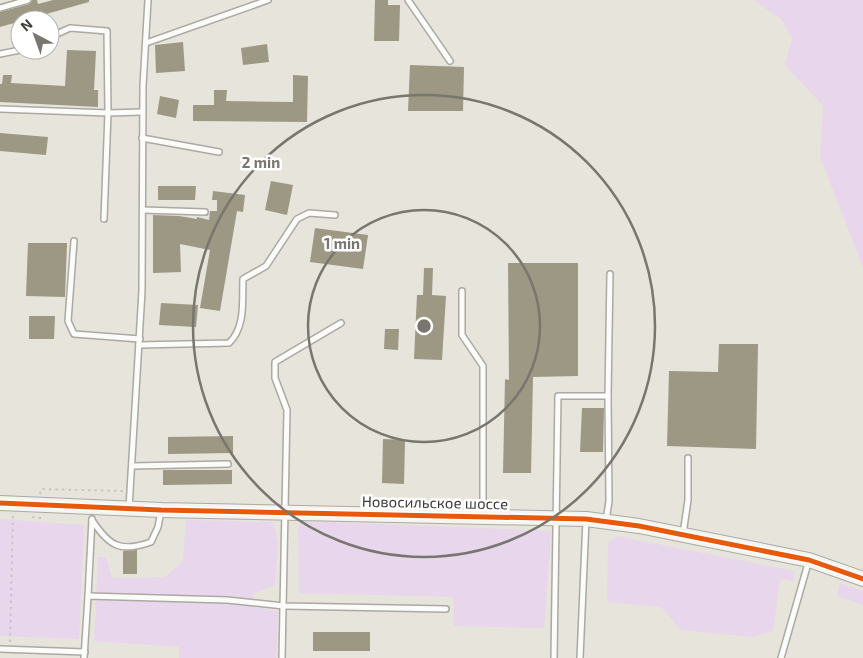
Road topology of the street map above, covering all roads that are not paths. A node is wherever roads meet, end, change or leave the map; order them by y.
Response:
1 (28, 0) edge
2 (148, 0) edge
3 (268, 0) edge
4 (408, 0) edge
5 (0, 8) edge
6 (60, 32) edge
7 (146, 43) junction
8 (450, 61) dead end
9 (0, 109) edge
10 (142, 112) junction
11 (108, 113) junction
12 (142, 138) junction
13 (220, 152) dead end
14 (143, 210) junction
15 (205, 212) dead end
16 (335, 215) dead end
17 (104, 220) dead end
18 (74, 241) dead end
19 (610, 274) dead end
20 (462, 290) dead end
21 (341, 323) dead end
22 (139, 342) junction
23 (608, 396) junction
24 (688, 458) dead end
25 (228, 464) dead end
26 (132, 466) junction
27 (0, 503) edge
28 (130, 508) junction
29 (161, 510) junction
30 (93, 513) junction
31 (286, 513) junction
32 (483, 517) junction
33 (556, 518) junction
34 (586, 519) junction
35 (606, 522) junction
36 (683, 534) junction
37 (809, 560) junction
38 (863, 579) edge
39 (88, 596) junction
40 (284, 606) junction
41 (446, 609) dead end
42 (0, 649) edge
43 (84, 655) edge
44 (282, 658) edge
45 (554, 658) edge
46 (580, 658) edge
47 (781, 658) edge

1 - 5 lane
2 - 7 lane
3 - 7 lane
4 - 8 lane
6 - 11 lane
7 - 10 lane
9 - 11 lane
10 - 11 lane
10 - 12 lane
11 - 17 lane
12 - 13 lane
12 - 14 lane
14 - 15 lane
14 - 22 lane
16 - 22 lane
18 - 22 lane
19 - 23 lane
20 - 32 lane
21 - 31 lane
22 - 26 lane
23 - 33 lane
23 - 35 lane
24 - 36 lane
25 - 26 lane
26 - 28 lane
27 - 30 street, Новосильское шоссе
28 - 29 street, Новосильское шоссе
28 - 30 street, Новосильское шоссе
29 - 30 lane
29 - 31 street, Новосильское шоссе
30 - 39 lane
31 - 32 street, Новосильское шоссе
31 - 40 lane
32 - 33 street, Новосильское шоссе
33 - 34 street, Новосильское шоссе
33 - 45 lane
34 - 35 street, Новосильское шоссе
34 - 46 lane
35 - 36 street, Новосильское шоссе
36 - 37 street, Новосильское шоссе
37 - 38 street, Новосильское шоссе
37 - 47 lane
39 - 40 lane
39 - 43 lane
40 - 41 lane
40 - 44 lane
42 - 43 lane

